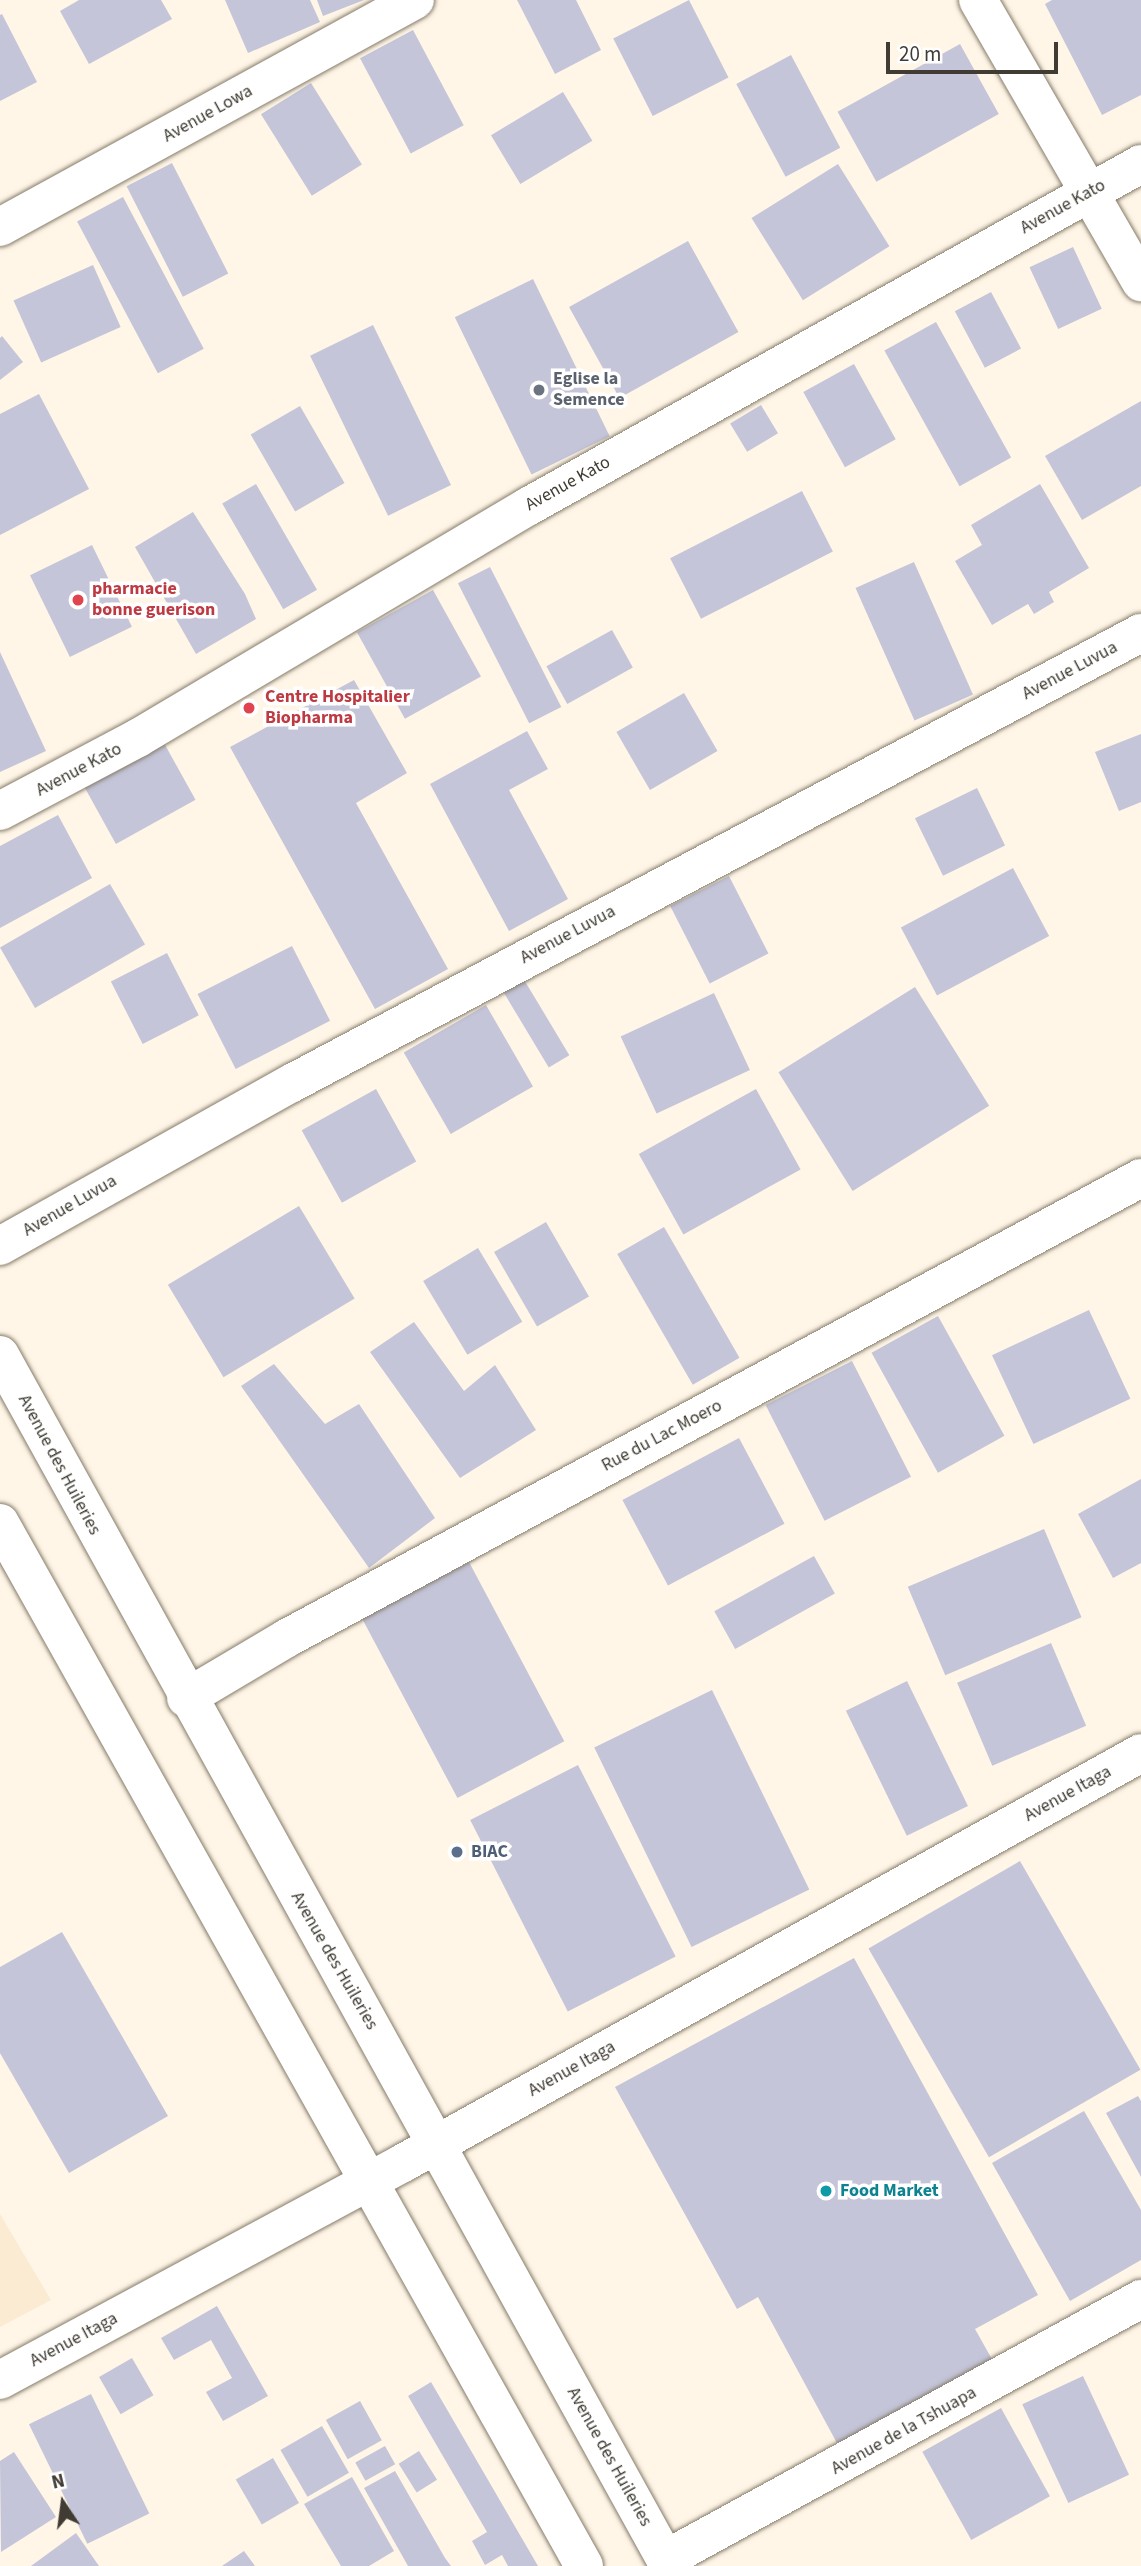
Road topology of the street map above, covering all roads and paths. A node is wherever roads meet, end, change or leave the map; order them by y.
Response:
1 (415, 0) edge
2 (978, 0) edge
3 (1141, 164) edge
4 (1090, 192) junction
5 (0, 227) edge
6 (1141, 282) edge
7 (1141, 633) edge
8 (0, 811) edge
9 (1141, 1178) edge
10 (0, 1246) edge
11 (0, 1355) edge
12 (0, 1523) edge
13 (186, 1698) junction
14 (1141, 1754) edge
15 (438, 2143) junction
16 (369, 2181) junction
17 (1141, 2299) edge
18 (0, 2380) edge
19 (668, 2563) edge
20 (584, 2566) edge

1 - 5 street, Avenue Lowa
2 - 4 street
3 - 4 street, Avenue Kato
4 - 6 street
4 - 8 street, Avenue Kato
7 - 10 street, Avenue Luvua
9 - 13 street, Rue du Lac Moero
11 - 13 street, Avenue des Huileries
12 - 16 street
13 - 15 street, Avenue des Huileries
14 - 15 street, Avenue Itaga
15 - 16 street, Avenue Itaga
15 - 19 street, Avenue des Huileries
16 - 18 street, Avenue Itaga
16 - 20 street
17 - 19 street, Avenue de la Tshuapa

